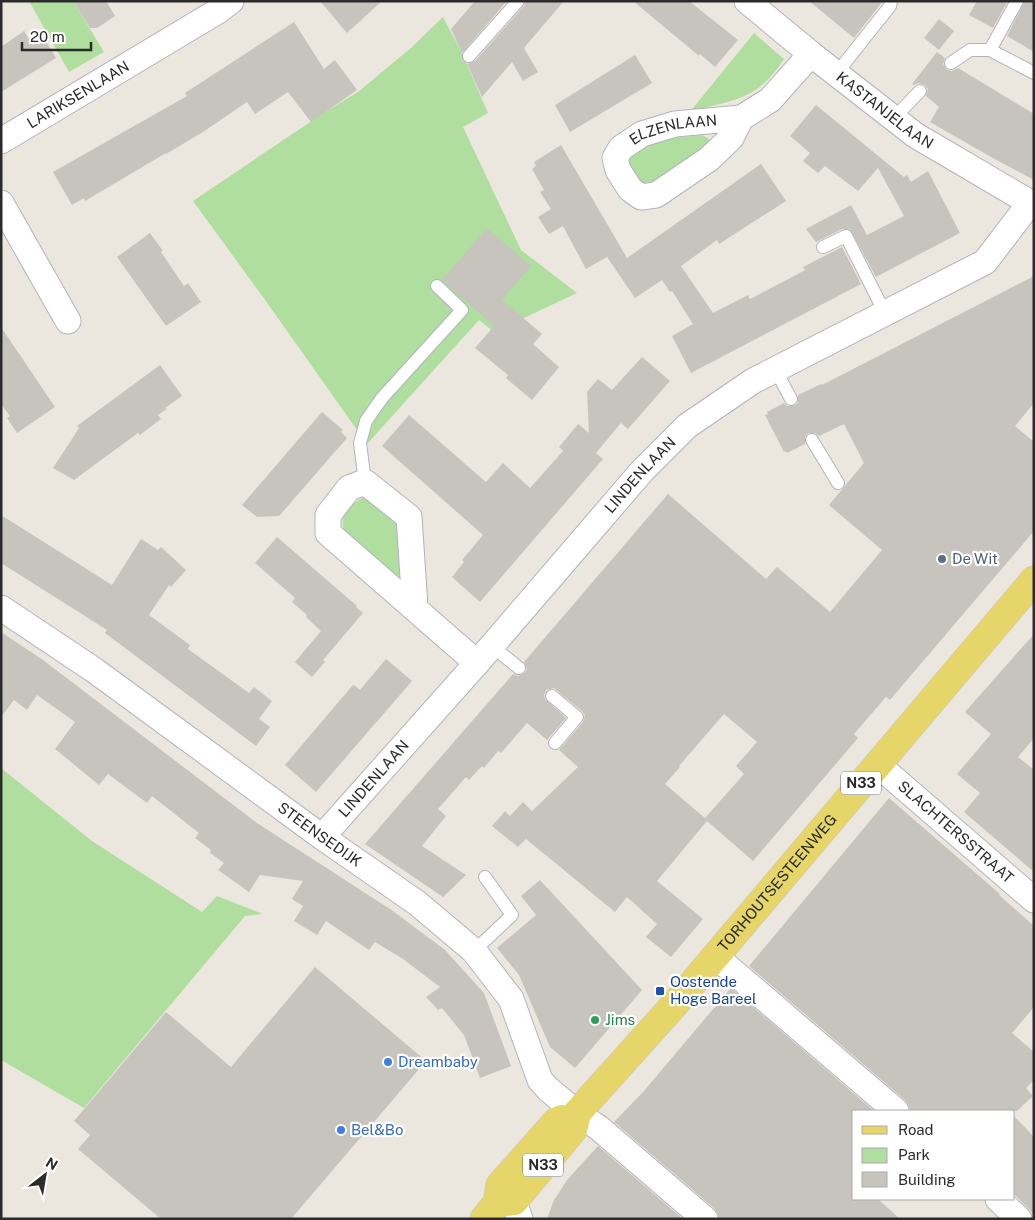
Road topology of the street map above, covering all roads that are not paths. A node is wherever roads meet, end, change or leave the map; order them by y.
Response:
1 (231, 1) edge
2 (518, 1) edge
3 (747, 1) edge
4 (891, 1) edge
5 (1017, 1) edge
6 (990, 50) junction
7 (811, 54) junction
8 (469, 56) dead end
9 (951, 63) dead end
10 (1034, 73) edge
11 (836, 74) junction
12 (920, 91) dead end
13 (741, 118) junction
14 (894, 118) junction
15 (1, 141) edge
16 (1, 203) edge
17 (1032, 204) edge
18 (823, 247) dead end
19 (437, 286) dead end
20 (885, 314) junction
21 (68, 321) dead end
22 (775, 369) junction
23 (791, 399) dead end
24 (812, 440) dead end
25 (364, 482) junction
26 (838, 483) dead end
27 (1034, 580) edge
28 (415, 607) junction
29 (1, 608) edge
30 (484, 655) junction
31 (518, 668) dead end
32 (552, 696) dead end
33 (555, 743) dead end
34 (877, 764) junction
35 (322, 837) junction
36 (485, 877) dead end
37 (1034, 900) edge
38 (474, 951) junction
39 (715, 956) junction
40 (895, 1110) edge
41 (578, 1113) junction
42 (999, 1200) edge
43 (503, 1205) edge
44 (705, 1219) edge
45 (1019, 1219) edge

1 - 15 street, LARIKSENLAAN
2 - 8 lane
3 - 7 street, KASTANJELAAN
4 - 11 lane
5 - 6 lane
6 - 9 lane
6 - 10 lane
7 - 11 street, KASTANJELAAN
7 - 13 street, ELZENLAAN
11 - 14 street, KASTANJELAAN
12 - 14 lane
13 - 13 street, ELZENLAAN
14 - 17 street, KASTANJELAAN
16 - 21 street
17 - 20 street, LINDENLAAN
18 - 20 lane
19 - 25 lane
20 - 22 street, LINDENLAAN
22 - 23 lane
22 - 30 street, LINDENLAAN
24 - 26 lane
25 - 28 street
25 - 28 street
27 - 34 main road, TORHOUTSESTEENWEG / N33
28 - 30 street
29 - 35 street, STEENSEDIJK
30 - 31 lane
30 - 35 street, LINDENLAAN
32 - 33 lane
34 - 37 street, SLACHTERSSTRAAT
34 - 39 main road, TORHOUTSESTEENWEG / N33
35 - 38 street, STEENSEDIJK
36 - 38 lane
38 - 41 street, STEENSEDIJK
39 - 40 street
39 - 41 main road, TORHOUTSESTEENWEG / N33
41 - 43 main road, TORHOUTSESTEENWEG / N33
41 - 44 street, STEENSEDIJK
42 - 45 street

